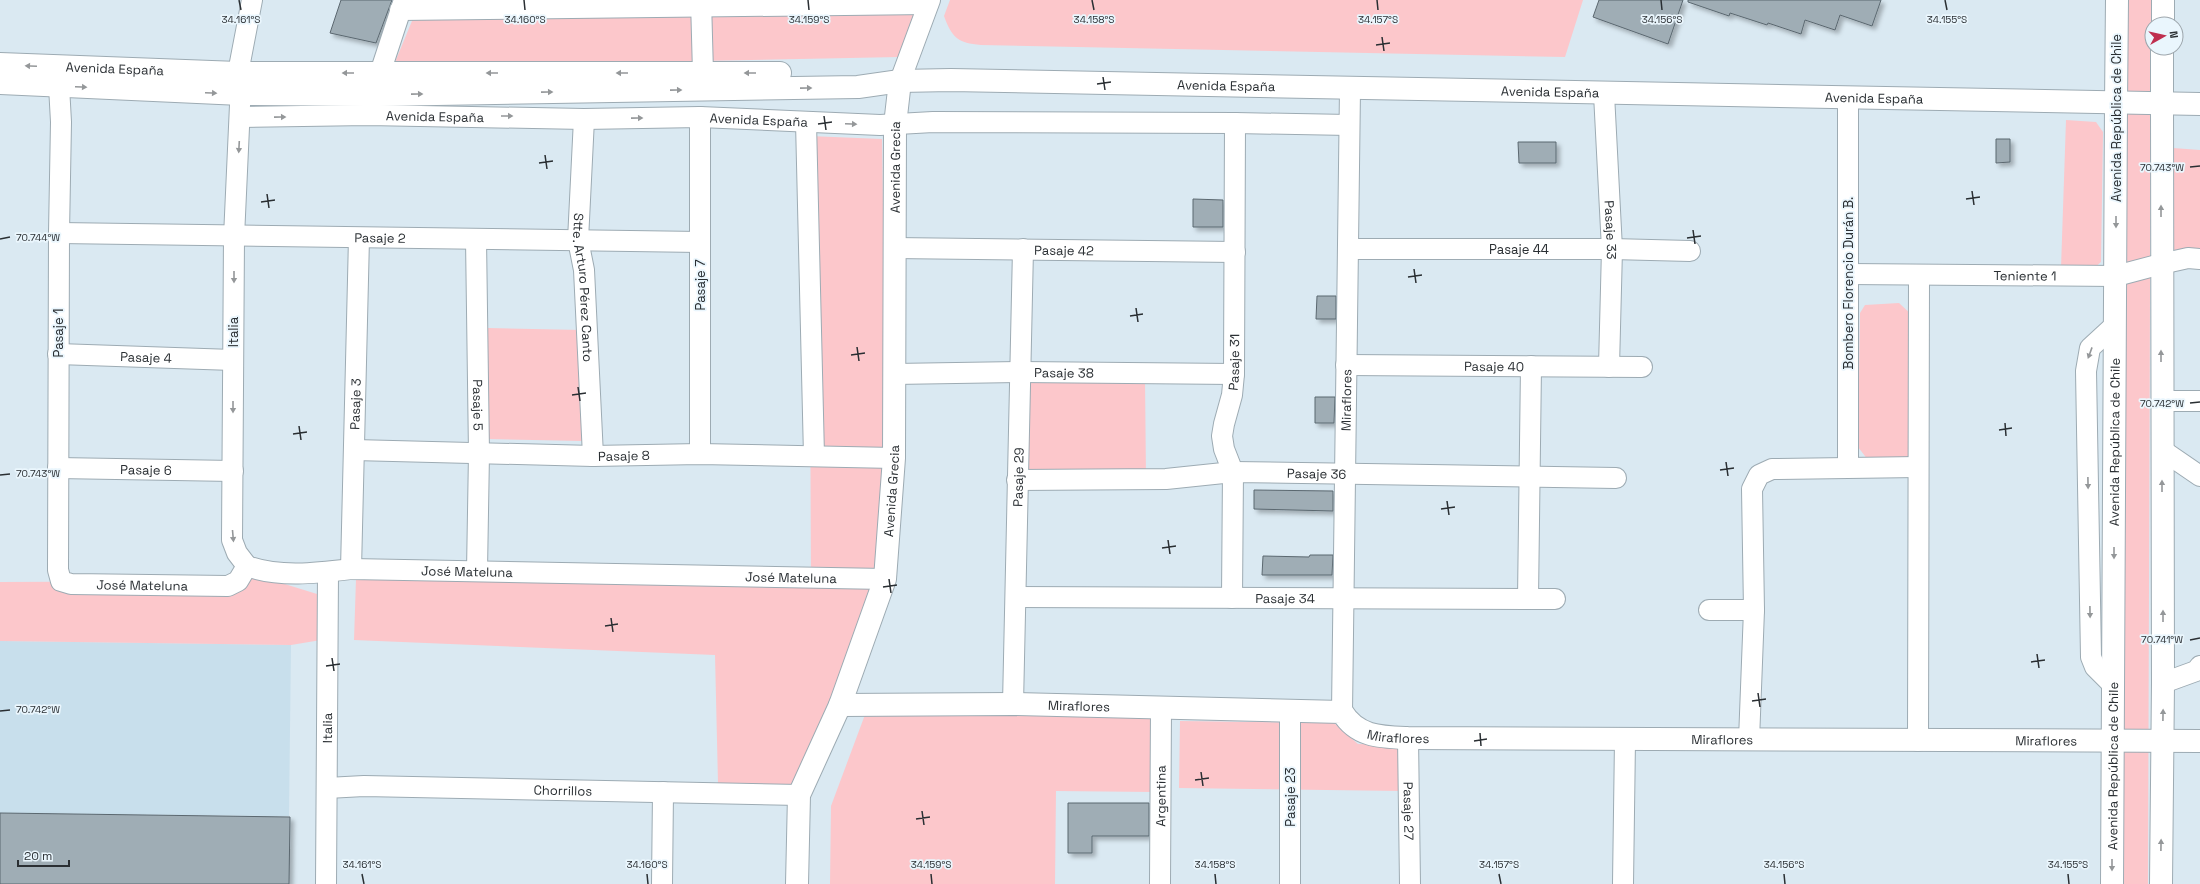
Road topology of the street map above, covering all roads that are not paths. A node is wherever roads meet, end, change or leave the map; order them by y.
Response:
1 (252, 0) edge
2 (2117, 0) edge
3 (2163, 0) edge
4 (929, 2) edge
5 (701, 4) edge
6 (402, 5) edge
7 (2163, 16) edge
8 (2162, 56) edge
9 (0, 64) edge
10 (238, 73) junction
11 (380, 73) junction
12 (703, 73) junction
13 (900, 81) junction
14 (0, 83) edge
15 (59, 86) junction
16 (1350, 89) junction
17 (241, 94) junction
18 (1604, 94) junction
19 (378, 95) junction
20 (1848, 98) junction
21 (2116, 104) junction
22 (2162, 104) junction
23 (2200, 104) edge
24 (240, 117) junction
25 (700, 117) junction
26 (584, 119) junction
27 (806, 122) junction
28 (1235, 123) junction
29 (895, 125) junction
30 (1349, 125) junction
31 (59, 233) junction
32 (234, 237) junction
33 (359, 238) junction
34 (476, 239) junction
35 (578, 240) junction
36 (700, 242) junction
37 (894, 248) junction
38 (1348, 249) junction
39 (1612, 249) junction
40 (1023, 250) junction
41 (1690, 251) dead end
42 (1235, 252) junction
43 (2200, 259) edge
44 (2160, 264) junction
45 (1848, 274) junction
46 (1919, 275) junction
47 (2116, 276) junction
48 (2115, 325) junction
49 (58, 354) junction
50 (233, 360) junction
51 (1346, 365) junction
52 (1531, 366) junction
53 (1609, 366) junction
54 (1642, 366) dead end
55 (1021, 372) junction
56 (894, 374) junction
57 (1234, 374) junction
58 (2162, 401) junction
59 (2200, 401) edge
60 (354, 450) junction
61 (2162, 450) junction
62 (479, 453) junction
63 (700, 454) junction
64 (593, 456) junction
65 (814, 456) junction
66 (894, 458) junction
67 (1848, 467) junction
68 (1918, 467) junction
69 (58, 468) junction
70 (233, 471) junction
71 (1233, 472) junction
72 (1345, 473) junction
73 (2200, 476) edge
74 (1530, 477) junction
75 (1616, 478) dead end
76 (1017, 480) junction
77 (247, 566) junction
78 (351, 569) junction
79 (477, 571) junction
80 (328, 573) junction
81 (885, 579) junction
82 (61, 581) joint
83 (1016, 597) junction
84 (1232, 598) junction
85 (1343, 599) junction
86 (1528, 599) junction
87 (1555, 599) dead end
88 (1709, 610) dead end
89 (1754, 610) junction
90 (2200, 666) edge
91 (2163, 683) junction
92 (2114, 686) junction
93 (1013, 704) junction
94 (840, 705) junction
95 (1161, 708) junction
96 (1290, 710) junction
97 (1342, 712) junction
98 (1408, 738) junction
99 (1625, 740) junction
100 (1749, 740) junction
101 (1918, 741) junction
102 (2113, 741) junction
103 (2162, 741) junction
104 (2200, 741) edge
105 (327, 788) junction
106 (663, 792) junction
107 (799, 795) junction
108 (326, 884) edge
109 (662, 884) edge
110 (798, 884) edge
111 (1160, 884) edge
112 (1290, 884) edge
113 (1410, 884) edge
114 (1623, 884) edge
115 (2112, 884) edge
116 (2161, 884) edge

1 - 10 street
2 - 21 main road, Avenida República de Chile
3 - 7 main road
4 - 5 street
4 - 13 street
5 - 6 street
5 - 12 street
6 - 11 street
8 - 22 main road
10 -> 9 main road, Avenida España
11 -> 10 main road, Avenida España
12 -> 11 main road, Avenida España
11 - 19 street
13 -> 12 main road, Avenida España
13 - 16 main road, Avenida España
19 -> 13 main road, Avenida España
13 - 29 main road, Avenida Grecia
14 - 15 main road, Avenida España
15 -> 17 main road, Avenida España
15 - 31 street, Pasaje 1
16 - 18 main road, Avenida España
16 - 30 street, Miraflores
17 - 19 main road, Avenida España
17 - 24 street, Italia
18 - 20 main road, Avenida España
18 - 39 street, Pasaje 33
20 - 21 main road, Avenida España
20 - 45 street, Bombero Florencio Durán B.
21 - 22 main road, Avenida España
21 -> 47 main road, Avenida República de Chile
22 - 23 main road, Avenida España
44 -> 22 main road
24 -> 26 street, Avenida España
24 -> 32 street, Italia
26 -> 25 street, Avenida España
25 - 27 street, Avenida España
25 - 36 street, Pasaje 7
26 - 35 street, Stte. Arturo Pérez Canto
27 -> 29 street, Avenida España
27 - 65 street
28 - 29 street, Avenida España
28 - 30 street, Avenida España
28 - 42 street, Pasaje 31
29 - 37 main road, Avenida Grecia
30 - 38 street, Miraflores
31 - 32 street, Pasaje 2
31 - 49 street, Pasaje 1
32 - 33 street, Pasaje 2
32 -> 50 street, Italia
33 - 34 street, Pasaje 2
33 - 60 street, Pasaje 3
34 - 35 street, Pasaje 2
34 - 62 street, Pasaje 5
35 - 36 street, Pasaje 2
35 - 64 street, Stte. Arturo Pérez Canto
36 - 63 street, Pasaje 7
37 - 40 street, Pasaje 42
37 - 56 main road, Avenida Grecia
38 - 39 street, Pasaje 44
38 - 51 street, Miraflores
39 - 41 street, Pasaje 44
39 - 53 street, Pasaje 33
40 - 42 street, Pasaje 42
40 - 55 street, Pasaje 29
42 - 57 street, Pasaje 31
43 - 44 street, Teniente 1
44 - 47 street, Teniente 1
58 -> 44 main road
45 - 46 street, Teniente 1
45 - 67 street, Bombero Florencio Durán B.
46 - 47 street, Teniente 1
46 - 68 street
47 - 48 main road, Avenida República de Chile
48 -> 92 main road, Avenida República de Chile
48 -> 92 street
49 - 50 street, Pasaje 4
49 - 69 street, Pasaje 1
50 -> 70 street, Italia
51 - 52 street, Pasaje 40
51 - 72 street, Miraflores
52 - 53 street, Pasaje 40
52 - 74 street
53 - 54 street, Pasaje 40
55 - 56 street, Pasaje 38
55 - 57 street, Pasaje 38
55 - 76 street, Pasaje 29
56 - 66 main road, Avenida Grecia
57 - 71 street, Pasaje 31
58 - 59 street
58 - 61 main road
60 - 62 street, Pasaje 8
60 - 78 street, Pasaje 3
61 - 73 street
91 -> 61 main road
62 - 64 street, Pasaje 8
62 - 79 street, Pasaje 5
63 - 64 street, Pasaje 8
63 - 65 street, Pasaje 8
65 - 66 street, Pasaje 8
66 - 81 main road, Avenida Grecia
67 - 68 street
67 - 89 street
68 - 101 street
69 - 70 street, Pasaje 6
69 - 82 street, Pasaje 1
70 -> 77 street, Italia
71 - 72 street, Pasaje 36
71 - 76 street, Pasaje 36
71 - 84 street, Pasaje 31
72 - 74 street, Pasaje 36
72 - 85 street, Miraflores
74 - 75 street, Pasaje 36
74 - 86 street
76 - 83 street, Pasaje 29
77 - 80 street, José Mateluna
77 - 82 street, José Mateluna
78 - 79 street, José Mateluna
78 - 80 street, José Mateluna
79 - 81 street, José Mateluna
80 - 105 street, Italia
81 - 94 main road, Avenida Grecia
83 - 84 street, Pasaje 34
83 - 93 street, Pasaje 29
84 - 85 street, Pasaje 34
85 - 86 street, Pasaje 34
85 - 97 street, Miraflores
86 - 87 street, Pasaje 34
88 - 89 street
89 - 100 street
90 - 91 street
103 -> 91 main road
92 - 102 main road, Avenida República de Chile
93 - 94 main road, Miraflores
93 - 95 main road, Miraflores
94 - 107 main road, Avenida Grecia
95 - 96 main road, Miraflores
95 - 111 street, Argentina
96 - 97 main road, Miraflores
96 - 112 street, Pasaje 23
97 - 98 main road, Miraflores
98 - 99 main road, Miraflores
98 - 113 street, Pasaje 27
99 - 100 main road, Miraflores
99 - 114 street
100 - 101 main road, Miraflores
101 - 102 main road, Miraflores
102 - 103 main road
102 -> 115 main road, Avenida República de Chile
103 - 104 main road
116 -> 103 main road
105 - 106 street, Chorrillos
105 - 108 street, Italia
106 - 107 street, Chorrillos
106 - 109 street
107 - 110 main road, Avenida Grecia

